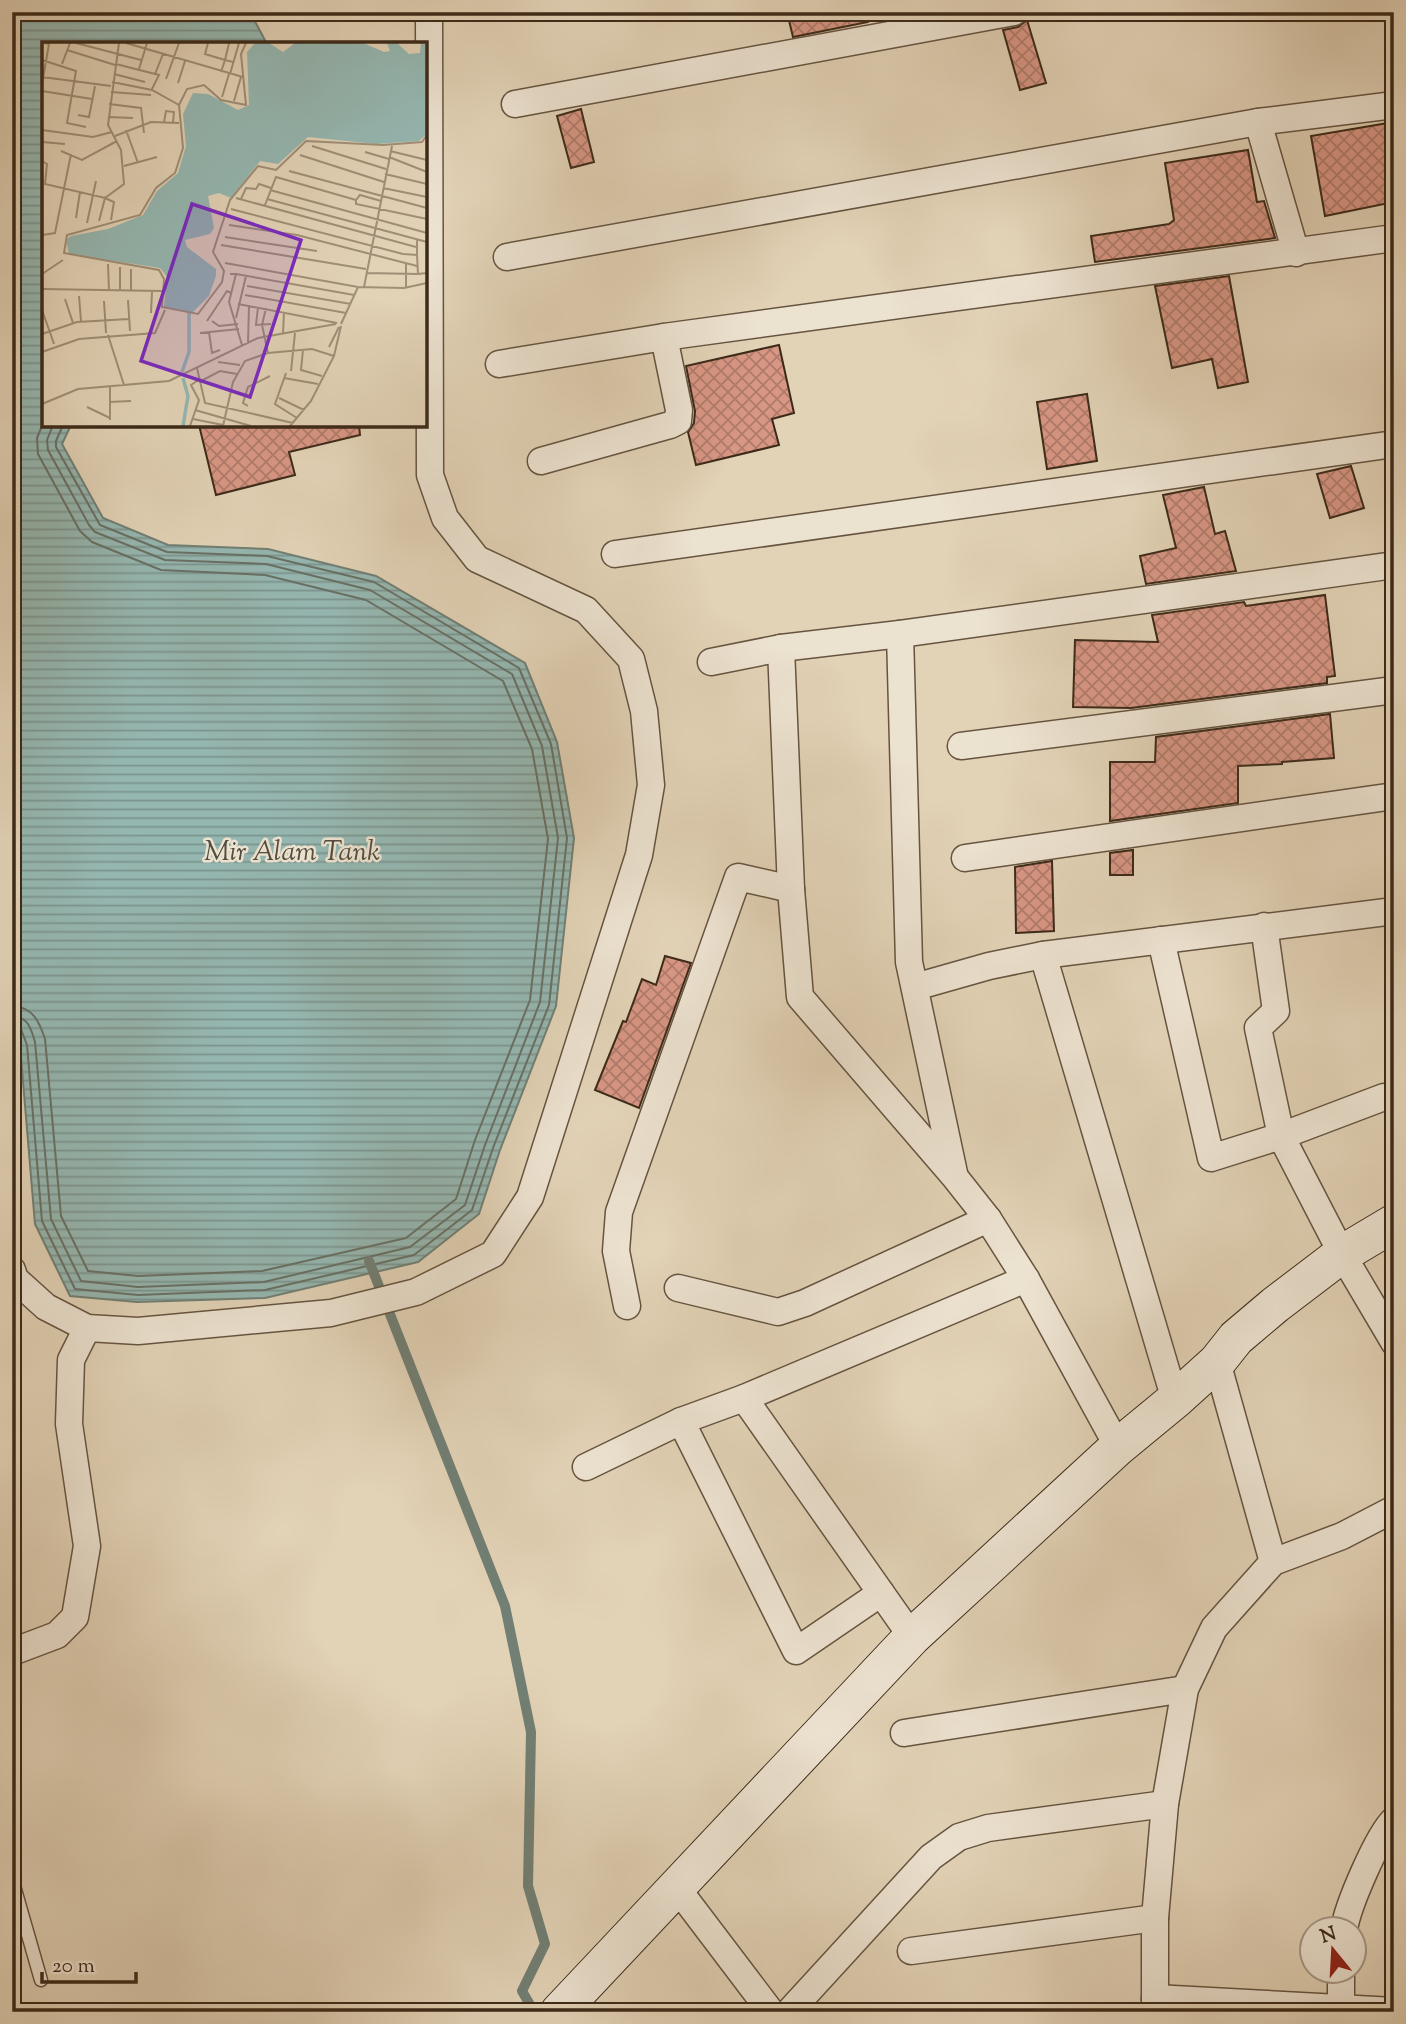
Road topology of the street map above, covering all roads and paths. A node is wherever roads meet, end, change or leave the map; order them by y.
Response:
1 (429, 12) edge
2 (1014, 12) edge
3 (514, 104) dead end
4 (1394, 104) edge
5 (1258, 122) junction
6 (1394, 238) edge
7 (1296, 253) junction
8 (508, 257) dead end
9 (664, 337) junction
10 (499, 364) dead end
11 (1394, 444) edge
12 (541, 461) dead end
13 (615, 554) dead end
14 (1394, 565) edge
15 (900, 634) junction
16 (781, 648) junction
17 (711, 663) dead end
18 (1394, 690) edge
19 (961, 746) dead end
20 (1394, 796) edge
21 (965, 858) dead end
22 (791, 889) junction
23 (1394, 911) edge
24 (1264, 926) junction
25 (1161, 940) junction
26 (1043, 955) junction
27 (915, 987) junction
28 (1384, 1097) dead end
29 (1281, 1136) junction
30 (954, 1176) junction
31 (988, 1219) junction
32 (1394, 1223) edge
33 (1394, 1248) edge
34 (1348, 1264) junction
35 (12, 1270) edge
36 (1026, 1279) junction
37 (678, 1288) dead end
38 (627, 1306) dead end
39 (87, 1328) junction
40 (1394, 1342) edge
41 (1217, 1362) junction
42 (744, 1398) junction
43 (1175, 1401) junction
44 (681, 1421) junction
45 (1118, 1447) junction
46 (586, 1467) dead end
47 (1394, 1509) edge
48 (1273, 1562) junction
49 (880, 1593) junction
50 (912, 1637) junction
51 (12, 1652) edge
52 (1185, 1689) junction
53 (904, 1733) dead end
54 (1165, 1804) junction
55 (1394, 1820) edge
56 (12, 1879) edge
57 (677, 1888) junction
58 (1347, 1916) edge
59 (1155, 1918) junction
60 (911, 1951) dead end
61 (41, 1980) dead end
62 (1341, 1986) edge
63 (1155, 2005) edge
64 (771, 2010) edge
65 (1341, 2010) edge
66 (1394, 2011) edge
67 (559, 2012) edge

1 - 39 street
2 - 3 street
4 - 5 street
5 - 7 street
5 - 8 street
6 - 7 street
7 - 9 street
9 - 10 street
9 - 12 street
11 - 13 street
14 - 15 street
15 - 16 street
15 - 27 street
16 - 17 street
16 - 22 street
18 - 19 street
20 - 21 street
22 - 30 street
22 - 38 street
23 - 24 street
24 - 25 street
24 - 29 street
25 - 26 street
25 - 29 street
26 - 27 street
26 - 43 street
27 - 30 street
28 - 29 street
29 - 34 street
30 - 31 street
31 - 36 street
31 - 37 street
32 - 34 main road
33 - 34 main road
34 - 40 street
34 - 41 main road
35 - 39 street
36 - 42 street
36 - 45 street
39 - 51 street
41 - 43 main road
41 - 48 street
42 - 44 street
42 - 49 street
43 - 45 main road
44 - 46 street
44 - 49 street
45 - 50 main road
47 - 48 street
48 - 52 street
49 - 50 street
50 - 57 main road
52 - 53 street
52 - 54 street
54 - 59 street
54 - 64 street
55 - 58 street
56 - 61 lane
57 - 64 street
57 - 67 main road
59 - 60 street
59 - 63 street
62 - 65 street
63 - 65 street
65 - 66 street

